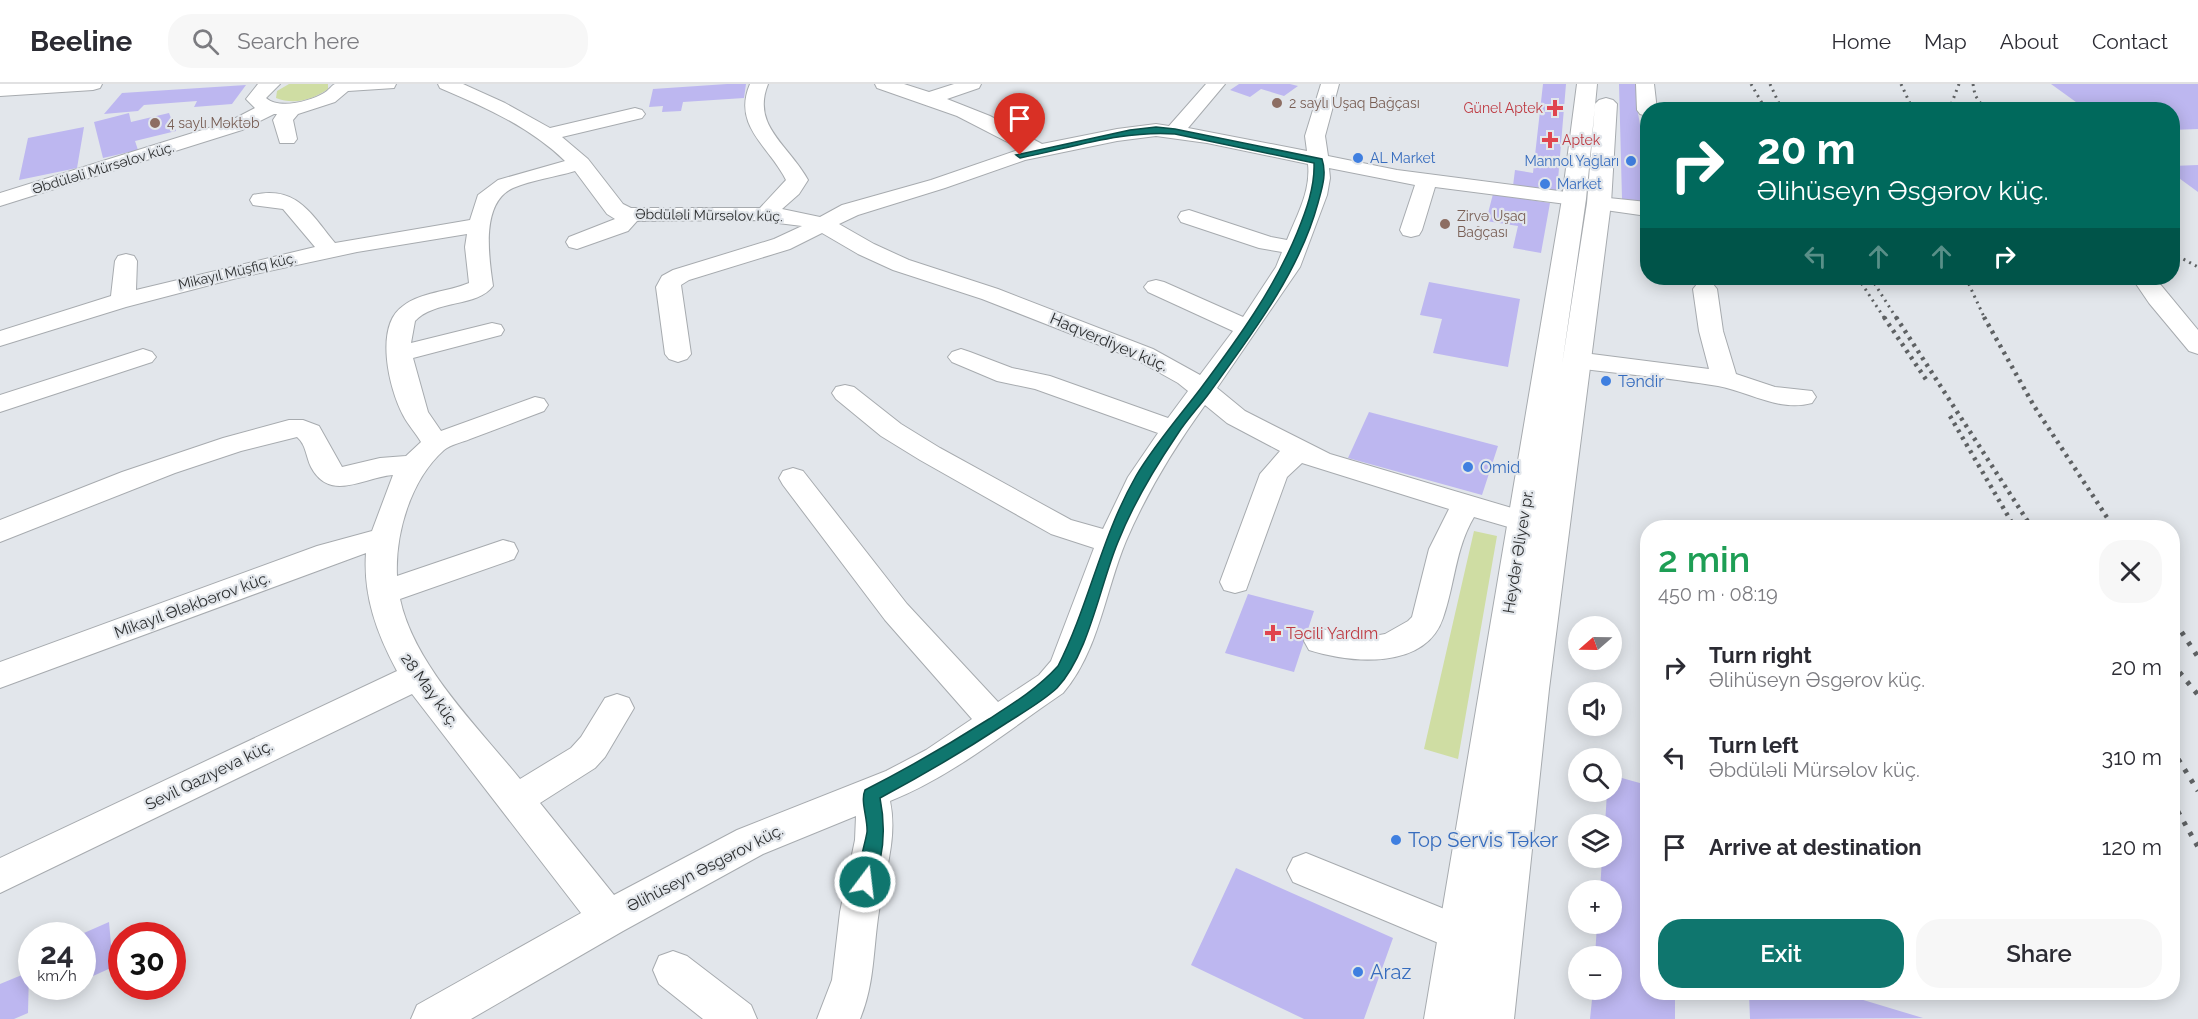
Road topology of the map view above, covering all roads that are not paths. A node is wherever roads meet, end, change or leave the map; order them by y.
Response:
1 (93, 84) edge
2 (271, 84) edge
3 (387, 84) edge
4 (447, 84) edge
5 (759, 84) edge
6 (884, 84) edge
7 (972, 84) edge
8 (1216, 84) edge
9 (1330, 84) edge
10 (1587, 84) edge
11 (1607, 84) edge
12 (1645, 84) edge
13 (344, 85) edge
14 (0, 90) edge
15 (931, 98) junction
16 (1646, 102) edge
17 (271, 108) junction
18 (292, 108) junction
19 (635, 114) dead end
20 (1175, 131) junction
21 (549, 134) junction
22 (287, 138) dead end
23 (1039, 151) junction
24 (1318, 161) junction
25 (581, 163) junction
26 (1427, 180) junction
27 (0, 200) edge
28 (261, 200) dead end
29 (1586, 201) junction
30 (1640, 208) edge
31 (631, 215) junction
32 (765, 215) junction
33 (1189, 217) dead end
34 (823, 224) junction
35 (479, 225) junction
36 (1411, 230) dead end
37 (577, 242) dead end
38 (1296, 248) junction
39 (329, 250) junction
40 (126, 261) dead end
41 (2149, 285) edge
42 (1156, 287) dead end
43 (1705, 289) dead end
44 (123, 298) junction
45 (1248, 328) junction
46 (492, 330) dead end
47 (0, 339) edge
48 (2198, 346) edge
49 (399, 354) junction
50 (678, 354) dead end
51 (143, 357) dead end
52 (961, 357) dead end
53 (1576, 360) junction
54 (1724, 378) junction
55 (1205, 390) junction
56 (845, 393) dead end
57 (1803, 398) dead end
58 (0, 404) edge
59 (535, 405) dead end
60 (1174, 429) junction
61 (435, 443) junction
62 (1300, 451) junction
63 (412, 466) junction
64 (793, 478) dead end
65 (1466, 506) junction
66 (1522, 521) junction
67 (1554, 529) junction
68 (0, 532) edge
69 (385, 539) junction
70 (1111, 542) junction
71 (503, 551) dead end
72 (1235, 582) dead end
73 (384, 593) junction
74 (1320, 641) dead end
75 (0, 675) edge
76 (417, 676) junction
77 (617, 708) dead end
78 (996, 722) junction
79 (871, 795) junction
80 (515, 800) junction
81 (1305, 870) dead end
82 (0, 876) edge
83 (609, 918) junction
84 (1460, 934) junction
85 (673, 970) dead end
86 (432, 1019) edge
87 (736, 1019) edge
88 (838, 1019) edge
89 (1447, 1019) edge
90 (1491, 1019) edge

1 - 14 street
2 - 17 street
3 - 13 street
4 - 21 street, Əbdüləli Mürsəlov küç.
5 - 32 street
6 - 15 street
7 - 15 street
8 - 20 street
9 - 24 street, Əlihüseyn Əsgərov küç.
10 - 29 main road, Heydər Əliyev pr.
11 - 29 main road, Heydər Əliyev pr.
12 - 16 street
13 - 18 street
15 - 23 street
17 - 18 street
17 - 27 street, Əbdüləli Mürsəlov küç.
18 - 22 street
19 - 21 street
20 - 23 street
20 - 24 street
21 - 25 street, Əbdüləli Mürsəlov küç.
23 - 34 street
24 - 26 street
24 - 38 street, Əlihüseyn Əsgərov küç.
25 - 31 street, Əbdüləli Mürsəlov küç.
25 - 35 street
26 - 29 street
26 - 36 street
28 - 39 street
29 - 30 street
29 - 53 main road, Heydər Əliyev pr.
29 - 66 main road, Heydər Əliyev pr.
31 - 32 street, Əbdüləli Mürsəlov küç.
31 - 37 street
32 - 34 street, Əbdüləli Mürsəlov küç.
33 - 38 street
34 - 50 street
34 - 55 street, Haqverdiyev küç.
35 - 39 street, Mikayıl Müşfiq küç.
35 - 49 street
38 - 45 street, Əlihüseyn Əsgərov küç.
39 - 44 street, Mikayıl Müşfiq küç.
40 - 44 street
41 - 48 street
42 - 45 street
43 - 54 street
44 - 47 street, Mikayıl Müşfiq küç.
45 - 55 street, Əlihüseyn Əsgərov küç.
46 - 49 street
49 - 61 street
51 - 58 street
52 - 60 street
53 - 54 street
53 - 67 main road, Heydər Əliyev pr.
54 - 57 street
55 - 60 street, Əlihüseyn Əsgərov küç.
55 - 62 street, Haqverdiyev küç.
56 - 70 street
59 - 61 street
60 - 70 street, Əlihüseyn Əsgərov küç.
61 - 63 street, 28 May küç.
62 - 65 street, Haqverdiyev küç.
62 - 72 street
63 - 68 street
63 - 69 street, 28 May küç.
64 - 78 street
65 - 66 street, Haqverdiyev küç.
65 - 74 street
66 - 67 main road
66 - 84 main road, Heydər Əliyev pr.
67 - 90 main road, Heydər Əliyev pr.
69 - 73 street, 28 May küç.
69 - 75 street, Mikayıl Ələkbərov küç.
70 - 78 street, Əlihüseyn Əsgərov küç.
71 - 73 street
73 - 76 street, 28 May küç.
76 - 80 street, 28 May küç.
76 - 82 street, Sevil Qazıyeva küç.
77 - 80 street
78 - 79 street, Əlihüseyn Əsgərov küç.
79 - 83 street, Əlihüseyn Əsgərov küç.
79 - 88 street
80 - 83 street, 28 May küç.
81 - 84 street
83 - 86 street, Əlihüseyn Əsgərov küç.
84 - 89 main road, Heydər Əliyev pr.
85 - 87 street

